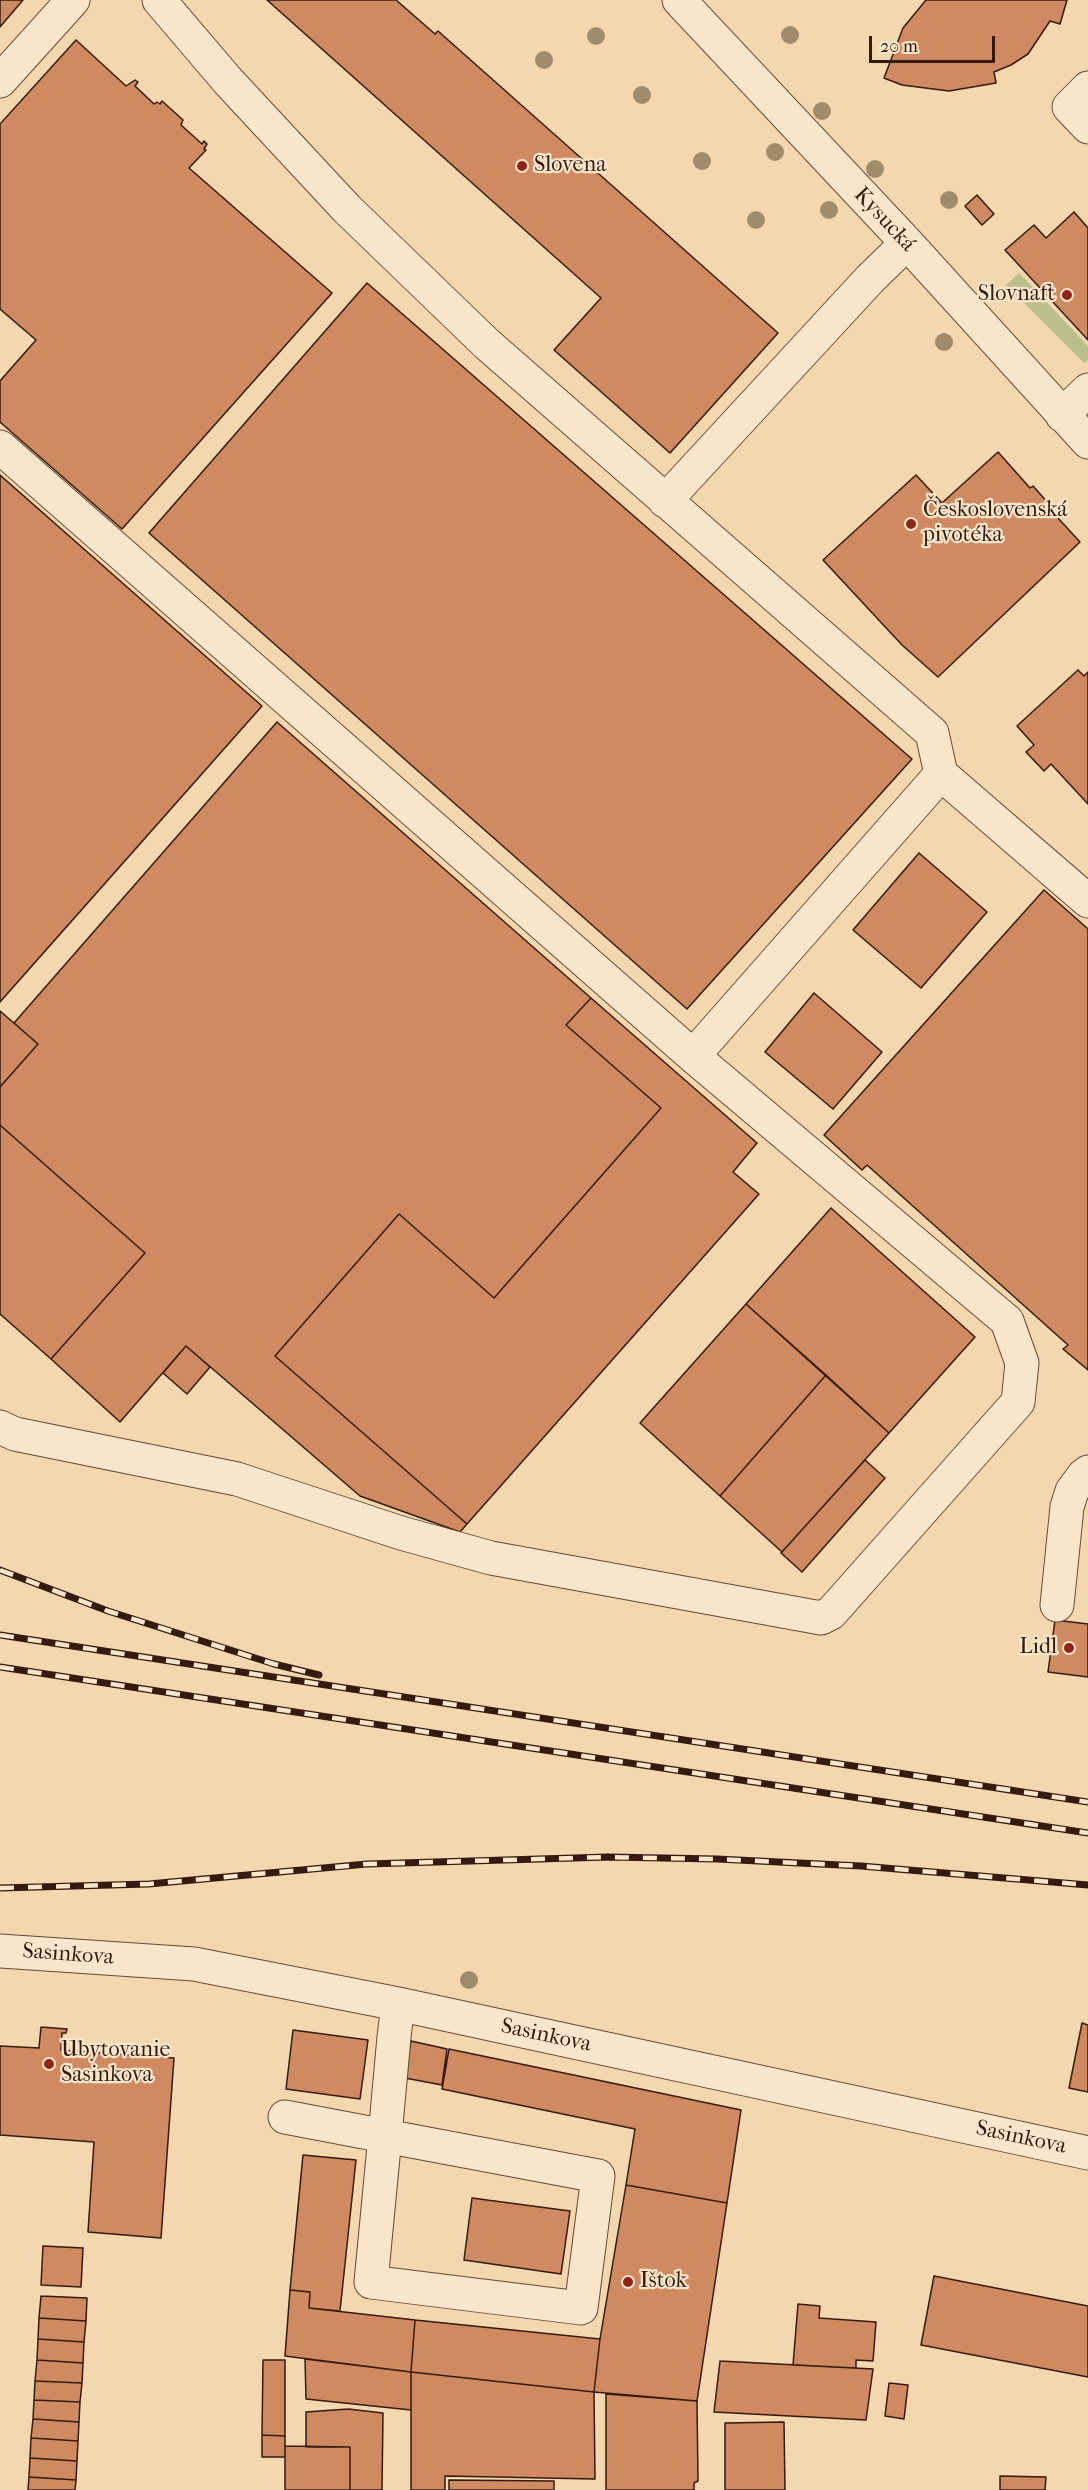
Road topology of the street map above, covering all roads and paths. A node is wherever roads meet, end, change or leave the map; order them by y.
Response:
1 (73, 0) edge
2 (159, 0) edge
3 (679, 0) edge
4 (0, 81) edge
5 (1088, 88) edge
6 (1088, 127) edge
7 (907, 243) junction
8 (1088, 390) edge
9 (1062, 415) junction
10 (1088, 442) edge
11 (0, 447) edge
12 (665, 501) junction
13 (941, 774) junction
14 (1088, 901) edge
15 (693, 1056) junction
16 (0, 1427) edge
17 (1088, 1472) edge
18 (1056, 1605) dead end
19 (0, 1950) edge
20 (398, 2004) junction
21 (285, 2117) dead end
22 (385, 2136) junction
23 (1088, 2153) edge

1 - 4 street
2 - 12 street
3 - 7 street, Kysucká
5 - 6 street
7 - 9 street, Kysucká
7 - 12 street
8 - 9 street
9 - 10 street, Kysucká
11 - 15 street
12 - 13 street
13 - 14 street
13 - 15 street
15 - 16 street
17 - 18 street
19 - 20 street, Sasinkova
20 - 22 street
20 - 23 street, Sasinkova
21 - 22 street
22 - 22 street

